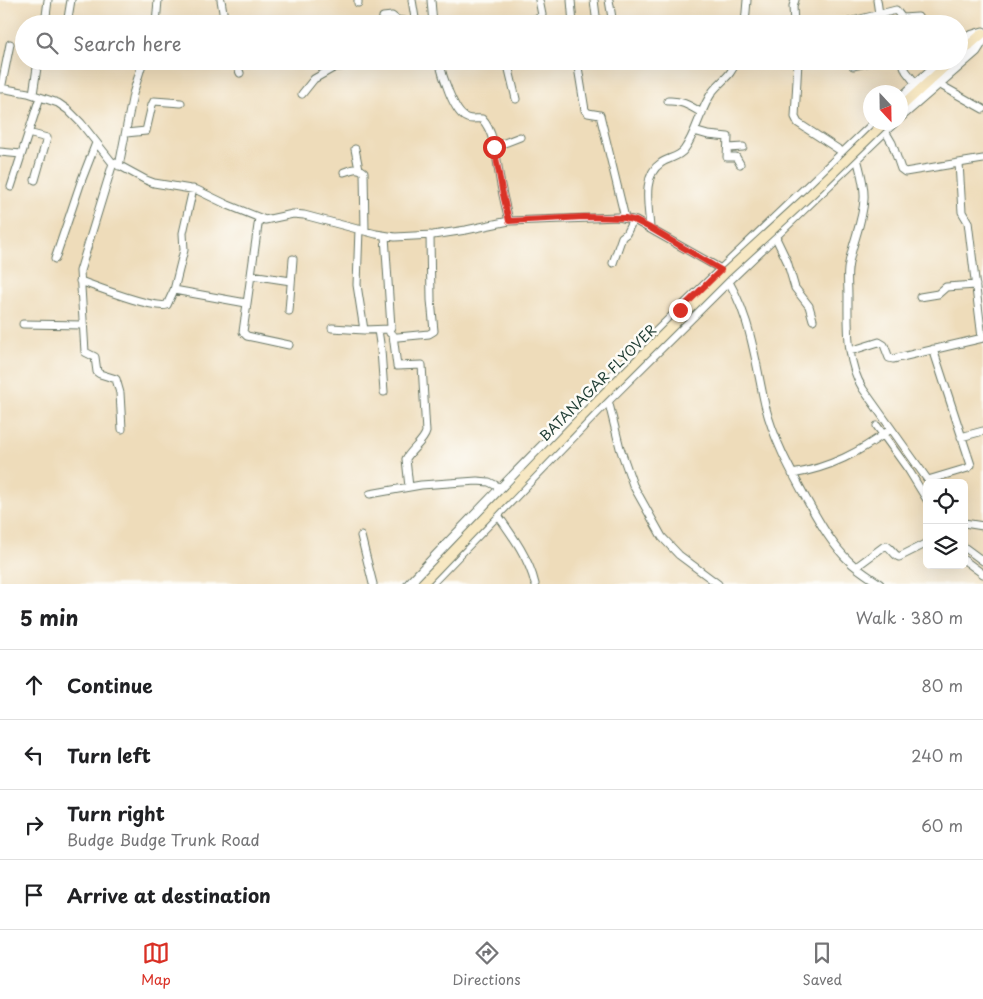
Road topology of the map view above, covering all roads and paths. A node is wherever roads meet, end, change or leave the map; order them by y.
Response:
1 (48, 0) edge
2 (70, 0) edge
3 (158, 0) edge
4 (221, 0) edge
5 (412, 0) edge
6 (431, 0) edge
7 (539, 0) edge
8 (571, 0) edge
9 (594, 0) edge
10 (609, 0) edge
11 (747, 0) edge
12 (795, 0) edge
13 (877, 0) edge
14 (879, 14) junction
15 (46, 15) edge
16 (68, 15) edge
17 (157, 15) edge
18 (224, 15) edge
19 (415, 15) edge
20 (432, 15) edge
21 (542, 15) edge
22 (572, 15) edge
23 (596, 15) edge
24 (611, 15) edge
25 (746, 15) edge
26 (794, 15) edge
27 (875, 15) edge
28 (900, 15) edge
29 (983, 33) edge
30 (968, 37) edge
31 (983, 40) edge
32 (10, 44) dead end
33 (968, 46) edge
34 (968, 58) edge
35 (37, 70) edge
36 (141, 70) edge
37 (239, 70) edge
38 (330, 70) edge
39 (442, 70) edge
40 (508, 70) edge
41 (579, 70) edge
42 (733, 70) edge
43 (798, 70) edge
44 (905, 70) edge
45 (931, 70) edge
46 (941, 70) edge
47 (953, 70) edge
48 (240, 73) dead end
49 (937, 83) junction
50 (916, 84) junction
51 (1, 88) edge
52 (908, 92) edge
53 (302, 94) dead end
54 (36, 96) junction
55 (673, 99) dead end
56 (516, 100) dead end
57 (908, 101) edge
58 (182, 103) dead end
59 (908, 109) edge
60 (983, 109) edge
61 (702, 113) junction
62 (694, 130) junction
63 (868, 130) edge
64 (882, 130) edge
65 (882, 130) edge
66 (886, 130) edge
67 (28, 133) junction
68 (126, 133) junction
69 (520, 137) dead end
70 (96, 142) junction
71 (494, 147) junction
72 (743, 147) dead end
73 (355, 148) dead end
74 (728, 148) junction
75 (0, 152) edge
76 (21, 154) junction
77 (843, 154) junction
78 (983, 159) edge
79 (854, 161) junction
80 (959, 163) junction
81 (116, 164) junction
82 (740, 164) dead end
83 (359, 169) junction
84 (344, 172) dead end
85 (35, 180) dead end
86 (11, 187) dead end
87 (193, 189) junction
88 (259, 218) junction
89 (625, 218) junction
90 (633, 220) junction
91 (509, 221) junction
92 (650, 228) junction
93 (362, 230) junction
94 (430, 235) junction
95 (385, 236) junction
96 (775, 236) junction
97 (56, 259) dead end
98 (294, 259) dead end
99 (613, 264) dead end
100 (721, 270) junction
101 (251, 275) junction
102 (729, 280) junction
103 (80, 281) junction
104 (291, 281) junction
105 (976, 285) junction
106 (174, 290) junction
107 (920, 296) dead end
108 (246, 303) junction
109 (289, 311) dead end
110 (813, 320) dead end
111 (23, 324) dead end
112 (83, 325) junction
113 (332, 328) dead end
114 (364, 330) junction
115 (378, 330) junction
116 (390, 333) junction
117 (982, 338) edge
118 (289, 346) dead end
119 (933, 349) junction
120 (850, 351) junction
121 (384, 392) dead end
122 (608, 400) junction
123 (877, 426) dead end
124 (122, 429) dead end
125 (891, 429) junction
126 (983, 431) edge
127 (883, 435) junction
128 (962, 437) junction
129 (792, 474) junction
130 (927, 479) edge
131 (937, 479) edge
132 (409, 487) junction
133 (501, 488) junction
134 (923, 493) edge
135 (370, 494) dead end
136 (497, 514) junction
137 (968, 524) edge
138 (983, 526) edge
139 (361, 536) dead end
140 (923, 545) edge
141 (968, 550) edge
142 (983, 561) edge
143 (968, 563) edge
144 (856, 567) junction
145 (983, 574) edge
146 (373, 584) edge
147 (408, 584) edge
148 (422, 584) edge
149 (430, 584) edge
150 (535, 584) edge
151 (718, 584) edge
152 (879, 584) edge

1 - 15 street
2 - 16 street
3 - 17 street
4 - 18 street
5 - 19 street
6 - 20 street
7 - 21 street
8 - 22 street
9 - 23 street
10 - 24 street
11 - 25 street
12 - 26 street
13 - 14 street
14 - 27 street
14 - 28 street
29 - 30 street
29 - 33 main road
31 - 34 street
32 - 51 street
35 - 54 street
36 - 68 street
37 - 48 street
38 - 53 street
39 - 71 street
40 - 56 street
41 - 89 street
42 - 61 street
43 - 77 street
44 - 50 street
45 - 50 street
46 - 57 main road
47 - 49 street
49 - 59 street
49 - 60 street
50 - 52 street
51 - 54 street
54 - 67 street
54 - 70 street
55 - 61 street
58 - 68 street
61 - 62 street
62 - 74 street
62 - 92 street
63 - 77 street
64 - 79 street
65 - 148 main road, BATANAGAR FLYOVER, bridge
66 - 80 street
67 - 76 street
67 - 85 street
68 - 81 street
69 - 71 street
70 - 81 street
70 - 97 street
71 - 91 street
72 - 74 street
73 - 83 street
74 - 82 street
75 - 76 street
76 - 86 street
77 - 100 street
78 - 80 street
79 - 96 street
79 - 120 street
80 - 105 street
81 - 87 street
81 - 103 street
83 - 84 street
83 - 93 street
87 - 88 street
87 - 106 street
88 - 93 street
88 - 101 street
89 - 90 street
89 - 91 street
90 - 92 street
90 - 99 street
91 - 94 street
92 - 100 street
93 - 95 street
93 - 114 street
94 - 95 street
94 - 116 street
95 - 116 street
96 - 102 street
96 - 110 street
98 - 104 street
100 - 102 street
100 - 133 street
101 - 104 street
101 - 108 street
102 - 122 street
102 - 129 street
103 - 106 street
103 - 112 street
104 - 109 street
105 - 107 street
105 - 117 street
106 - 108 street
108 - 118 street
111 - 112 street
112 - 124 street
113 - 114 street
114 - 115 street
115 - 116 street
115 - 121 street
116 - 132 street
117 - 119 street
119 - 120 street
119 - 128 street
120 - 125 street
122 - 136 street
122 - 151 street
123 - 127 street
125 - 127 street
125 - 130 street
126 - 128 street
127 - 129 street
127 - 134 street
128 - 131 street
129 - 144 street
132 - 133 street
132 - 135 street
133 - 147 street
136 - 149 street
136 - 150 street
137 - 138 street
139 - 146 street
140 - 144 street
141 - 142 street
143 - 145 street
144 - 152 street

